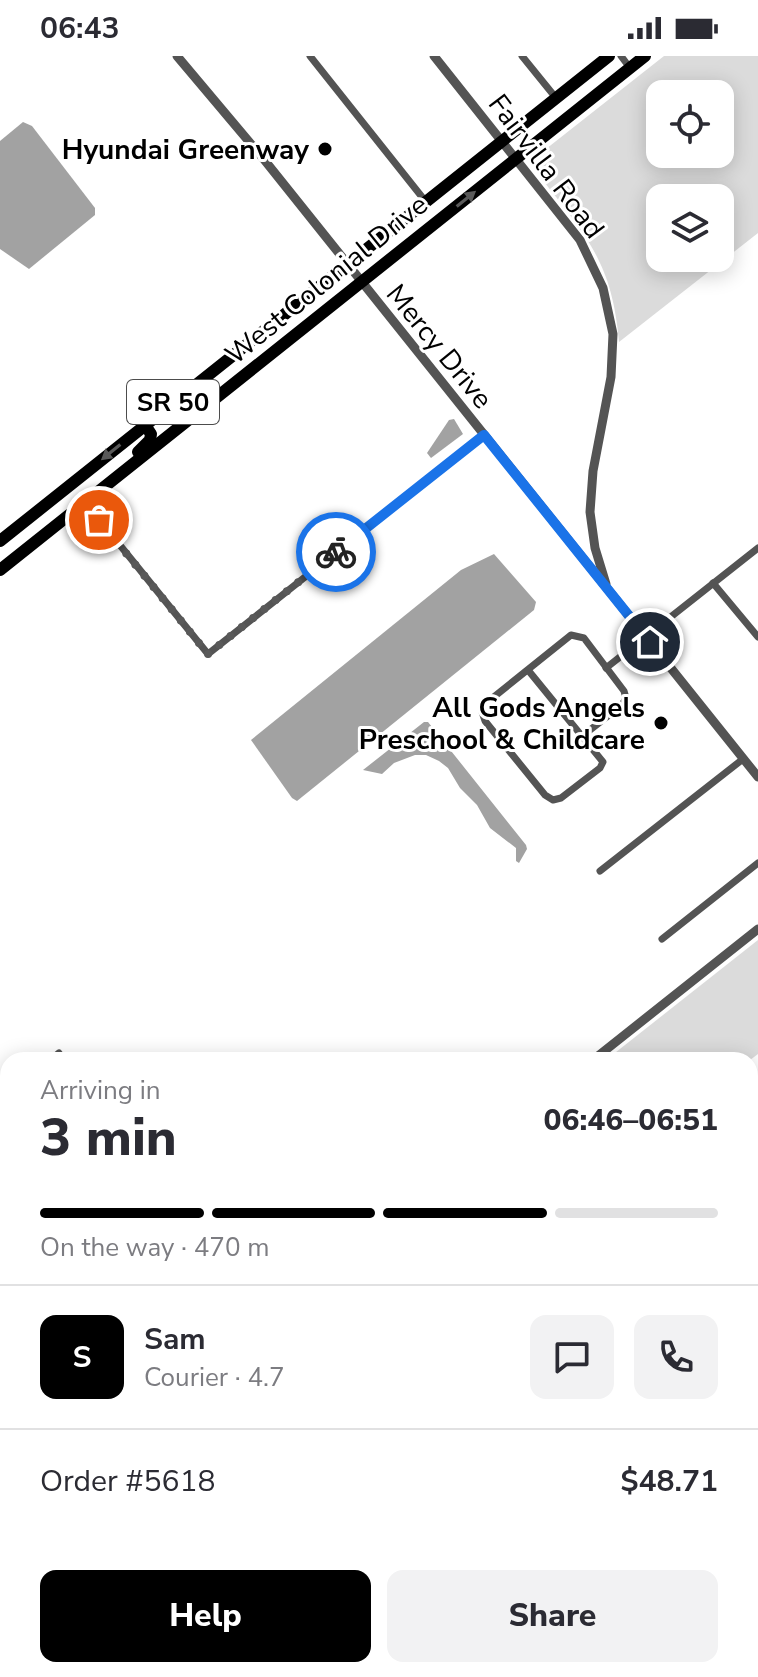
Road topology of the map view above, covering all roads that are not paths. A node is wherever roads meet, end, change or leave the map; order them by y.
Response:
1 (177, 56) edge
2 (434, 56) edge
3 (522, 56) edge
4 (609, 56) edge
5 (621, 56) edge
6 (645, 56) edge
7 (314, 58) edge
8 (630, 68) junction
9 (556, 98) junction
10 (502, 141) junction
11 (516, 159) junction
12 (426, 202) junction
13 (347, 264) junction
14 (361, 283) junction
15 (145, 425) junction
16 (484, 435) junction
17 (100, 490) junction
18 (85, 502) junction
19 (0, 541) edge
20 (595, 548) junction
21 (758, 548) edge
22 (584, 561) junction
23 (0, 570) edge
24 (713, 583) junction
25 (609, 591) junction
26 (645, 637) junction
27 (758, 637) edge
28 (606, 668) junction
29 (528, 670) junction
30 (581, 737) junction
31 (743, 759) junction
32 (758, 777) edge
33 (758, 863) edge
34 (600, 871) dead end
35 (758, 929) edge
36 (662, 939) dead end
37 (603, 1052) edge

1 - 13 street, Mercy Drive
2 - 10 street, Fairvilla Road
3 - 9 street
4 - 9 highway, West Colonial Drive / SR 50
5 - 8 street
6 - 8 highway, West Colonial Drive / SR 50
7 - 12 street
8 - 11 highway, West Colonial Drive / SR 50
9 - 10 highway, West Colonial Drive / SR 50
10 - 11 street, Fairvilla Road
10 - 12 highway, West Colonial Drive / SR 50
14 -> 11 highway, West Colonial Drive / SR 50
11 - 20 street, Fairvilla Road
12 - 13 highway, West Colonial Drive / SR 50
13 - 14 street, Mercy Drive
13 - 15 highway, West Colonial Drive / SR 50
14 - 16 street, Mercy Drive
14 - 17 highway, West Colonial Drive / SR 50
15 - 17 highway
15 -> 19 highway, West Colonial Drive / SR 50
16 - 18 street
16 - 22 street, Mercy Drive
17 - 18 highway, West Colonial Drive / SR 50
18 - 23 highway, West Colonial Drive / SR 50
20 - 22 street
20 - 25 street, Fairvilla Road
21 - 24 street
22 - 25 street, Mercy Drive
24 - 26 street
24 - 27 street
25 - 26 street, Mercy Drive
26 - 28 street
26 - 31 street, Mercy Drive
28 - 29 street
28 - 30 street
29 - 30 street
29 - 30 street
31 - 32 street, Mercy Drive
31 - 34 street
33 - 36 street
35 - 37 street

